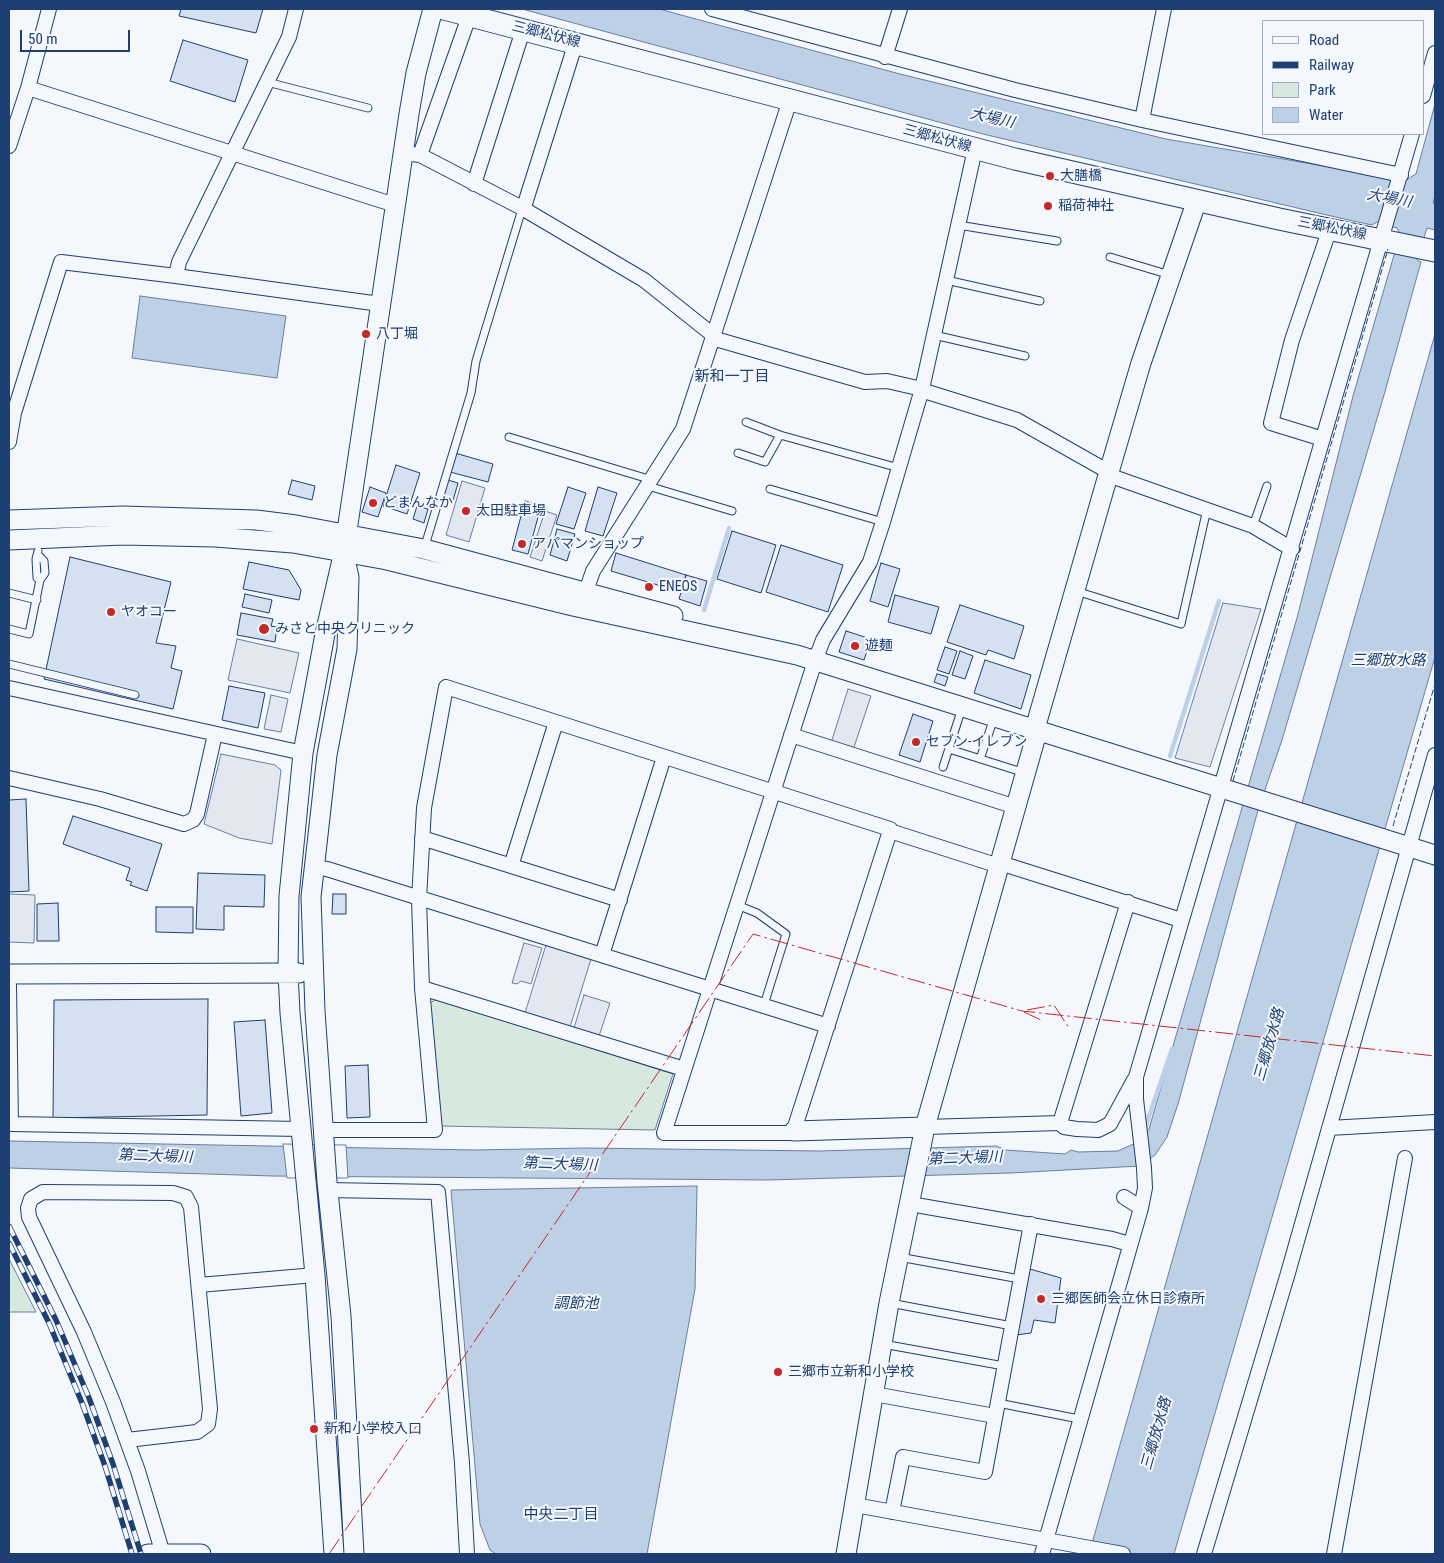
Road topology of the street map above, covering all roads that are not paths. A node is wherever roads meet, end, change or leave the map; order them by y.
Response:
1 (49, 9) edge
2 (296, 9) edge
3 (433, 9) edge
4 (444, 9) edge
5 (712, 9) edge
6 (900, 9) edge
7 (1164, 9) edge
8 (466, 25) dead end
9 (523, 30) junction
10 (576, 42) junction
11 (1435, 53) edge
12 (885, 57) junction
13 (267, 82) junction
14 (28, 88) junction
15 (1424, 92) edge
16 (790, 100) junction
17 (368, 108) dead end
18 (1142, 120) junction
19 (1412, 135) edge
20 (9, 146) edge
21 (975, 149) junction
22 (232, 153) junction
23 (411, 154) junction
24 (1400, 176) junction
25 (474, 184) junction
26 (1197, 200) junction
27 (396, 205) junction
28 (523, 209) junction
29 (958, 225) junction
30 (1330, 228) junction
31 (1386, 236) junction
32 (1057, 241) dead end
33 (1430, 250) edge
34 (1110, 257) dead end
35 (176, 276) junction
36 (1170, 276) junction
37 (946, 280) junction
38 (1040, 300) dead end
39 (380, 304) junction
40 (934, 335) junction
41 (713, 336) junction
42 (1025, 356) dead end
43 (922, 390) junction
44 (11, 412) edge
45 (746, 422) dead end
46 (780, 435) junction
47 (509, 437) dead end
48 (1323, 439) junction
49 (9, 442) edge
50 (738, 453) dead end
51 (899, 468) junction
52 (1109, 474) junction
53 (650, 483) junction
54 (1266, 486) dead end
55 (770, 489) dead end
56 (1207, 509) junction
57 (732, 511) dead end
58 (9, 520) edge
59 (883, 522) junction
60 (1253, 526) junction
61 (347, 532) junction
62 (9, 540) edge
63 (38, 546) junction
64 (424, 549) junction
65 (1292, 549) junction
66 (344, 552) junction
67 (1075, 590) junction
68 (9, 593) edge
69 (37, 600) junction
70 (583, 600) junction
71 (9, 629) edge
72 (815, 661) junction
73 (9, 664) edge
74 (9, 688) edge
75 (135, 695) dead end
76 (962, 707) junction
77 (994, 717) junction
78 (556, 722) junction
79 (1036, 730) junction
80 (215, 734) junction
81 (791, 735) junction
82 (949, 749) junction
83 (303, 753) junction
84 (1435, 755) edge
85 (664, 757) junction
86 (980, 759) junction
87 (942, 767) dead end
88 (1026, 773) junction
89 (9, 778) edge
90 (1224, 788) junction
91 (773, 791) junction
92 (1016, 807) junction
93 (890, 831) junction
94 (422, 838) junction
95 (1409, 847) junction
96 (1435, 855) edge
97 (1000, 864) junction
98 (511, 866) junction
99 (313, 867) junction
100 (419, 900) junction
101 (620, 900) junction
102 (1128, 902) junction
103 (737, 905) junction
104 (1181, 920) junction
105 (602, 955) junction
106 (288, 973) junction
107 (312, 973) junction
108 (9, 974) edge
109 (9, 985) edge
110 (422, 988) junction
111 (711, 988) junction
112 (764, 1005) junction
113 (828, 1026) junction
114 (684, 1069) junction
115 (1136, 1077) junction
116 (1435, 1122) edge
117 (1060, 1124) junction
118 (1329, 1128) junction
119 (794, 1131) junction
120 (924, 1131) junction
121 (302, 1133) junction
122 (323, 1133) junction
123 (1405, 1158) dead end
124 (328, 1186) junction
125 (1124, 1197) dead end
126 (910, 1204) junction
127 (1141, 1208) junction
128 (1031, 1224) junction
129 (1129, 1244) junction
130 (899, 1257) junction
131 (315, 1275) junction
132 (1020, 1279) junction
133 (199, 1285) junction
134 (889, 1303) junction
135 (1012, 1326) junction
136 (882, 1344) junction
137 (1004, 1366) junction
138 (874, 1394) junction
139 (997, 1409) junction
140 (1080, 1419) junction
141 (127, 1440) junction
142 (855, 1506) junction
143 (892, 1512) junction
144 (1052, 1541) junction
145 (148, 1554) edge
146 (163, 1554) edge
147 (201, 1554) edge
148 (326, 1554) edge
149 (334, 1554) edge
150 (354, 1554) edge
151 (467, 1554) edge
152 (846, 1554) edge
153 (1042, 1554) edge
154 (1123, 1554) edge
155 (1204, 1554) edge
156 (1334, 1554) edge

1 - 14 street
2 - 13 street
3 - 23 street
4 - 9 main road, 三郷松伏線
5 - 12 street
6 - 12 street
7 - 18 street
8 - 23 street
9 - 10 main road, 三郷松伏線
9 - 25 street
10 - 16 main road, 三郷松伏線
10 - 28 street
11 - 15 street
12 - 18 street
13 - 17 lane
13 - 22 street
14 - 20 street
14 - 22 street
16 - 21 main road, 三郷松伏線
16 - 41 street
18 - 24 street
19 - 24 street
21 - 26 main road, 三郷松伏線
21 - 29 street
22 - 27 street
22 - 35 street
23 - 25 street
23 - 27 street
24 - 31 street
25 - 28 street
26 - 30 main road, 三郷松伏線
26 - 36 street
27 - 39 street
28 - 41 street
28 - 64 lane
29 - 32 lane
29 - 37 street
30 - 31 main road, 三郷松伏線
30 - 48 street
31 - 33 main road, 三郷松伏線
31 - 48 street
34 - 36 lane
35 - 39 street
35 - 44 street
36 - 52 street
37 - 38 lane
37 - 40 street
39 - 61 street
40 - 42 lane
40 - 43 street
41 - 43 street
41 - 53 street
43 - 51 street
43 - 52 street
44 - 49 street
45 - 46 lane
46 - 50 lane
46 - 51 lane
47 - 53 lane
48 - 65 street
51 - 59 street
52 - 56 street
52 - 67 street
53 - 57 lane
53 - 70 street
54 - 60 lane
55 - 59 lane
56 - 60 street
56 - 67 lane
58 - 61 street
59 - 72 street
60 - 65 street
61 - 64 street
61 - 66 street
62 - 63 street
63 - 66 street
63 - 69 lane
64 - 70 street
65 - 90 street
66 - 70 street
66 - 83 street
66 - 99 street
67 - 79 street
68 - 69 lane
69 - 71 lane
70 - 72 street
72 - 76 street
72 - 81 street
73 - 75 lane
74 - 80 street
76 - 77 street
76 - 82 lane
77 - 79 street
77 - 86 lane
78 - 85 street
78 - 94 street
78 - 98 street
79 - 88 street
79 - 90 street
80 - 83 street
80 - 89 street
81 - 91 street
81 - 92 street
82 - 86 lane
82 - 87 lane
83 - 106 street
84 - 95 street
85 - 91 street
85 - 101 street
86 - 88 lane
88 - 92 street
90 - 95 street
90 - 104 street
91 - 93 street
91 - 103 street
92 - 97 street
93 - 97 street
93 - 113 street
94 - 98 street
94 - 100 street
95 - 96 street
95 - 118 street
97 - 102 street
97 - 120 street
98 - 101 street
99 - 100 street
99 - 107 street
100 - 105 street
100 - 110 street
101 - 105 street
102 - 104 street
102 - 117 street
103 - 111 street
103 - 112 lane
104 - 115 street
105 - 111 street
106 - 107 street
106 - 108 street
106 - 121 street
107 - 122 street
109 - 121 street
110 - 114 street
110 - 122 street
111 - 112 street
111 - 114 street
112 - 113 street
113 - 119 street
114 - 119 street
115 - 117 street
115 - 127 street
116 - 118 street
117 - 120 street
118 - 155 street
119 - 120 street
120 - 126 street
121 - 131 street
122 - 124 street
123 - 156 street
124 - 150 street
124 - 151 street
125 - 127 street
126 - 128 street
126 - 130 street
127 - 129 street
128 - 129 street
128 - 132 street
129 - 140 street
130 - 132 lane
130 - 134 street
131 - 133 street
131 - 149 street
132 - 135 street
133 - 141 street
133 - 141 street
134 - 135 lane
134 - 136 street
135 - 137 street
136 - 137 lane
136 - 138 street
137 - 139 street
138 - 139 street
138 - 142 street
139 - 140 lane
139 - 143 street
140 - 144 street
141 - 146 street
142 - 143 street
142 - 152 street
143 - 144 street
144 - 153 street
144 - 154 street
145 - 146 street
146 - 147 street
148 - 149 street

